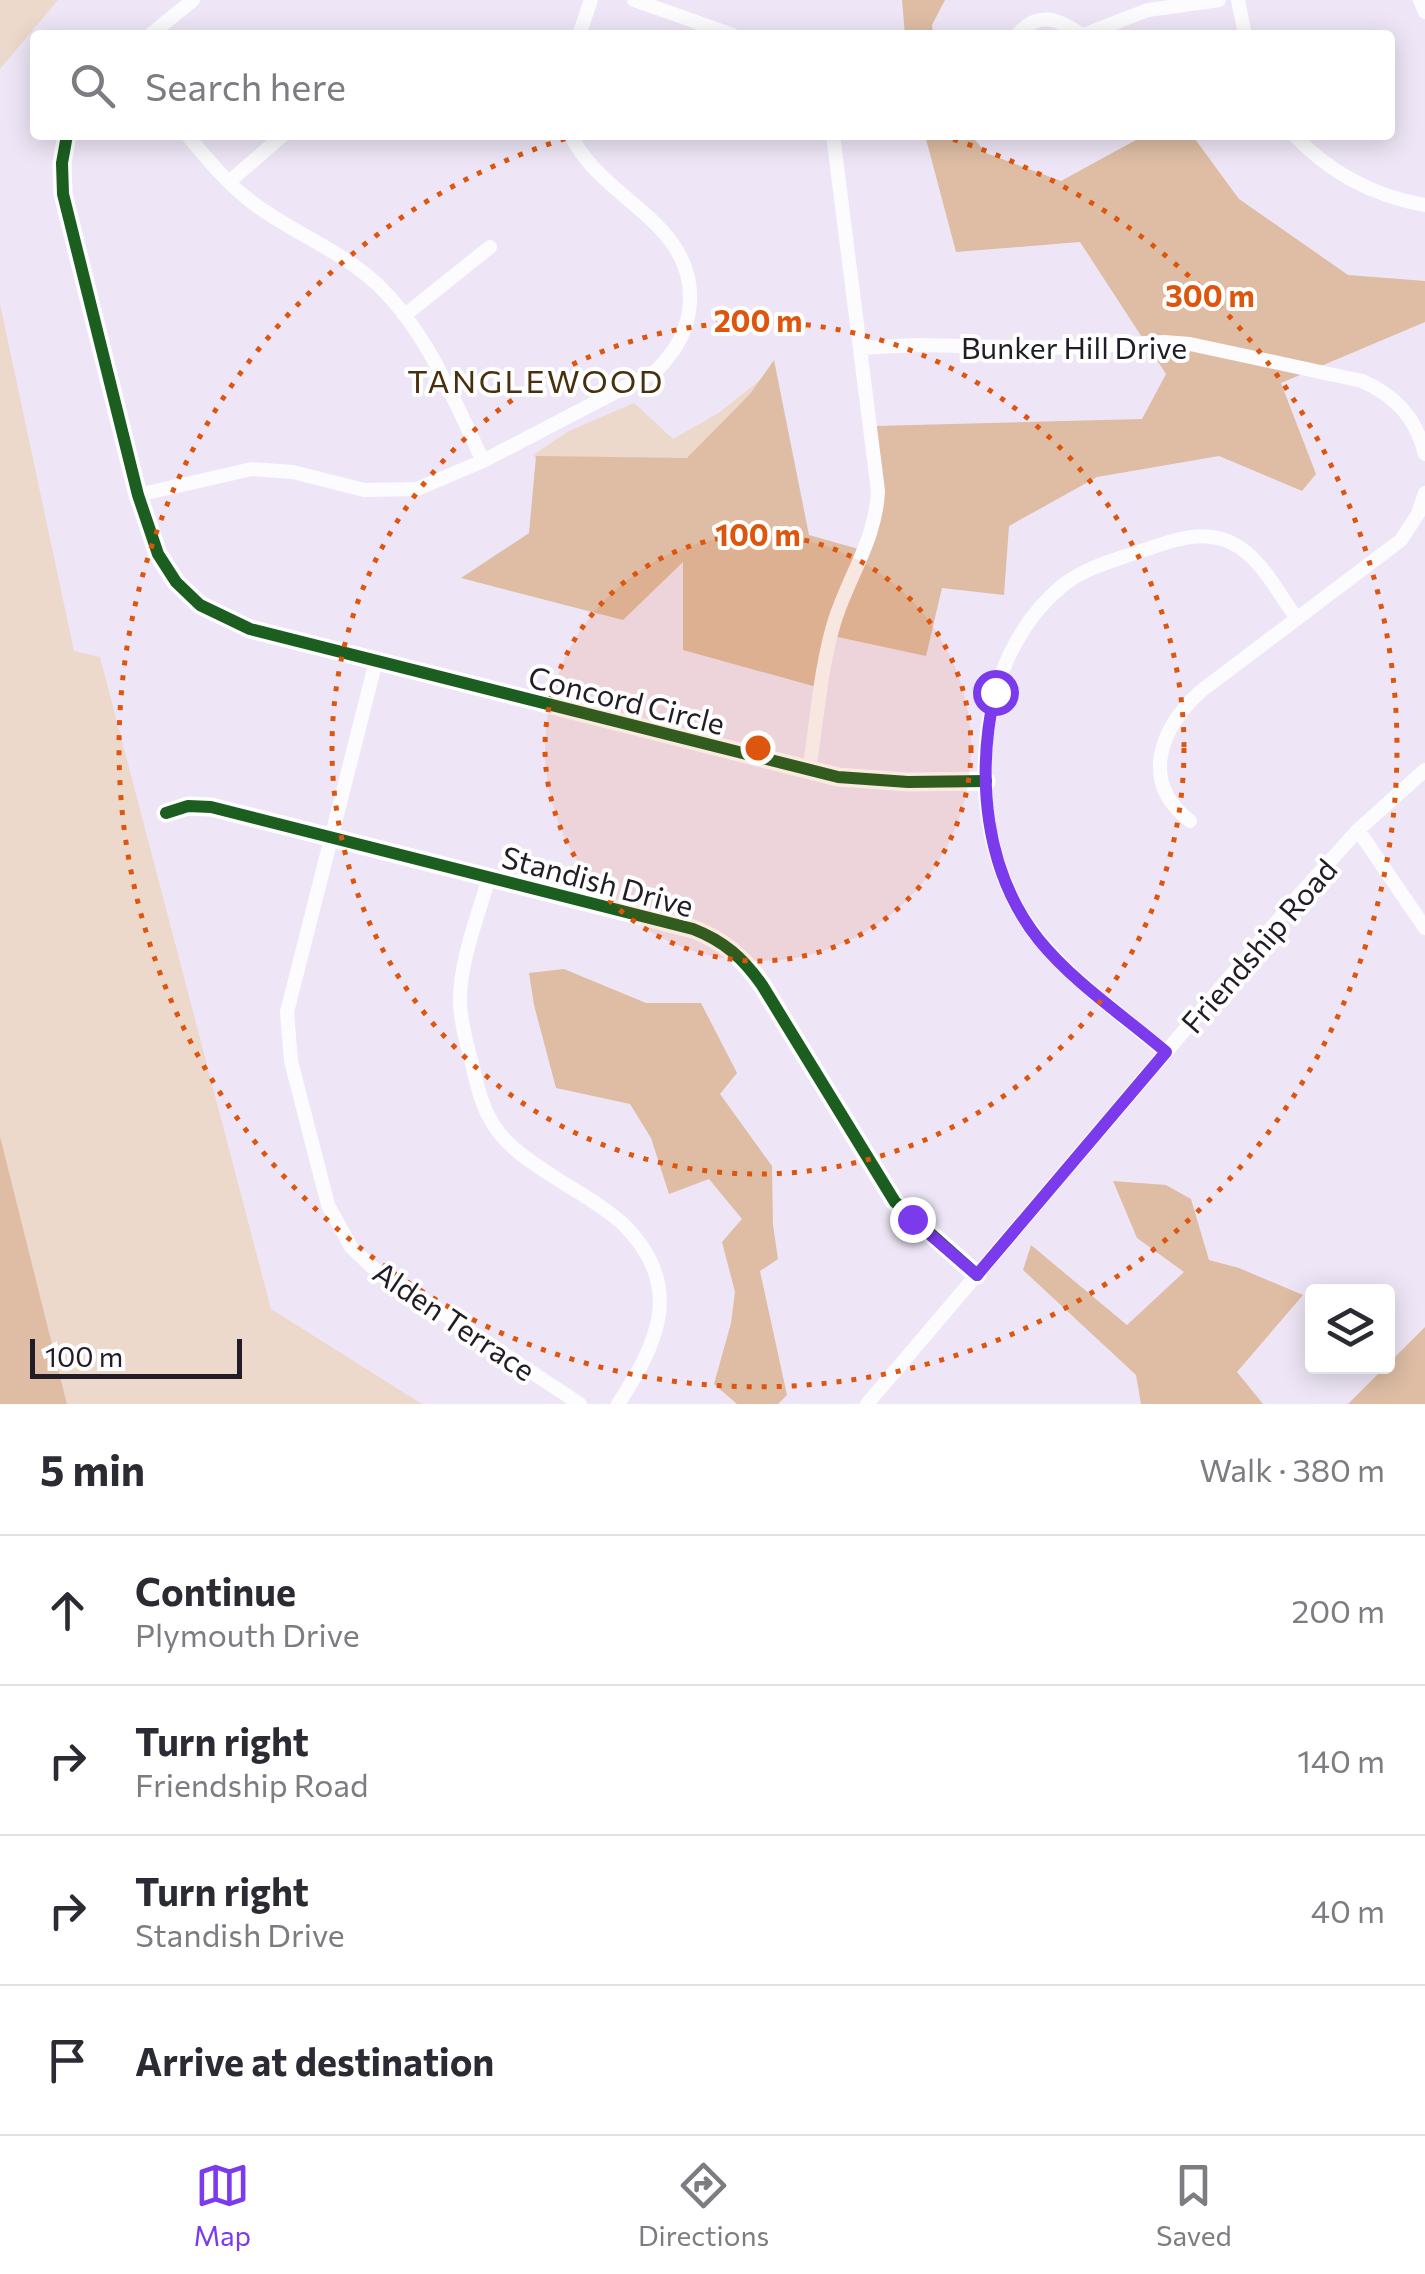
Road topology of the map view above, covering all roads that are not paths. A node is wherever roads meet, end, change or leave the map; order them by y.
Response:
1 (192, 0) edge
2 (591, 0) edge
3 (634, 0) edge
4 (1219, 0) edge
5 (1238, 0) edge
6 (1420, 0) edge
7 (1425, 12) edge
8 (156, 30) edge
9 (581, 30) edge
10 (719, 30) edge
11 (1022, 30) edge
12 (1075, 30) edge
13 (1096, 30) edge
14 (1243, 30) edge
15 (66, 140) edge
16 (191, 140) edge
17 (277, 140) edge
18 (574, 140) edge
19 (833, 140) edge
20 (1299, 140) edge
21 (229, 182) junction
22 (1425, 204) edge
23 (490, 247) dead end
24 (404, 314) junction
25 (861, 348) junction
26 (1424, 444) edge
27 (483, 461) junction
28 (138, 494) junction
29 (1425, 494) edge
30 (1294, 615) junction
31 (376, 661) junction
32 (809, 770) junction
33 (1425, 770) edge
34 (986, 781) junction
35 (166, 814) dead end
36 (1190, 821) dead end
37 (1358, 830) junction
38 (330, 837) junction
39 (489, 877) junction
40 (1425, 928) edge
41 (1166, 1052) junction
42 (977, 1275) junction
43 (580, 1404) edge
44 (618, 1404) edge
45 (868, 1404) edge

1 - 8 street
2 - 9 street
3 - 10 street
4 - 13 street
5 - 14 street
6 - 7 street
11 - 12 street
15 - 28 street
16 - 21 street
17 - 21 street
18 - 27 street
19 - 25 street
20 - 22 street
21 - 24 street
23 - 24 street
24 - 27 street
25 - 26 street, Bunker Hill Drive
25 - 32 street
27 - 28 street
28 - 31 street
29 - 30 street
30 - 34 street
30 - 36 street
31 - 32 street, Concord Circle
31 - 38 street, Alden Terrace
32 - 34 street, Concord Circle
33 - 37 street, Friendship Road
34 - 41 street
35 - 38 street, Standish Drive
37 - 40 street
37 - 41 street, Friendship Road
38 - 39 street, Standish Drive
38 - 43 street, Alden Terrace
39 - 42 street, Standish Drive
39 - 44 street
41 - 42 street, Friendship Road
42 - 45 street, Friendship Road

